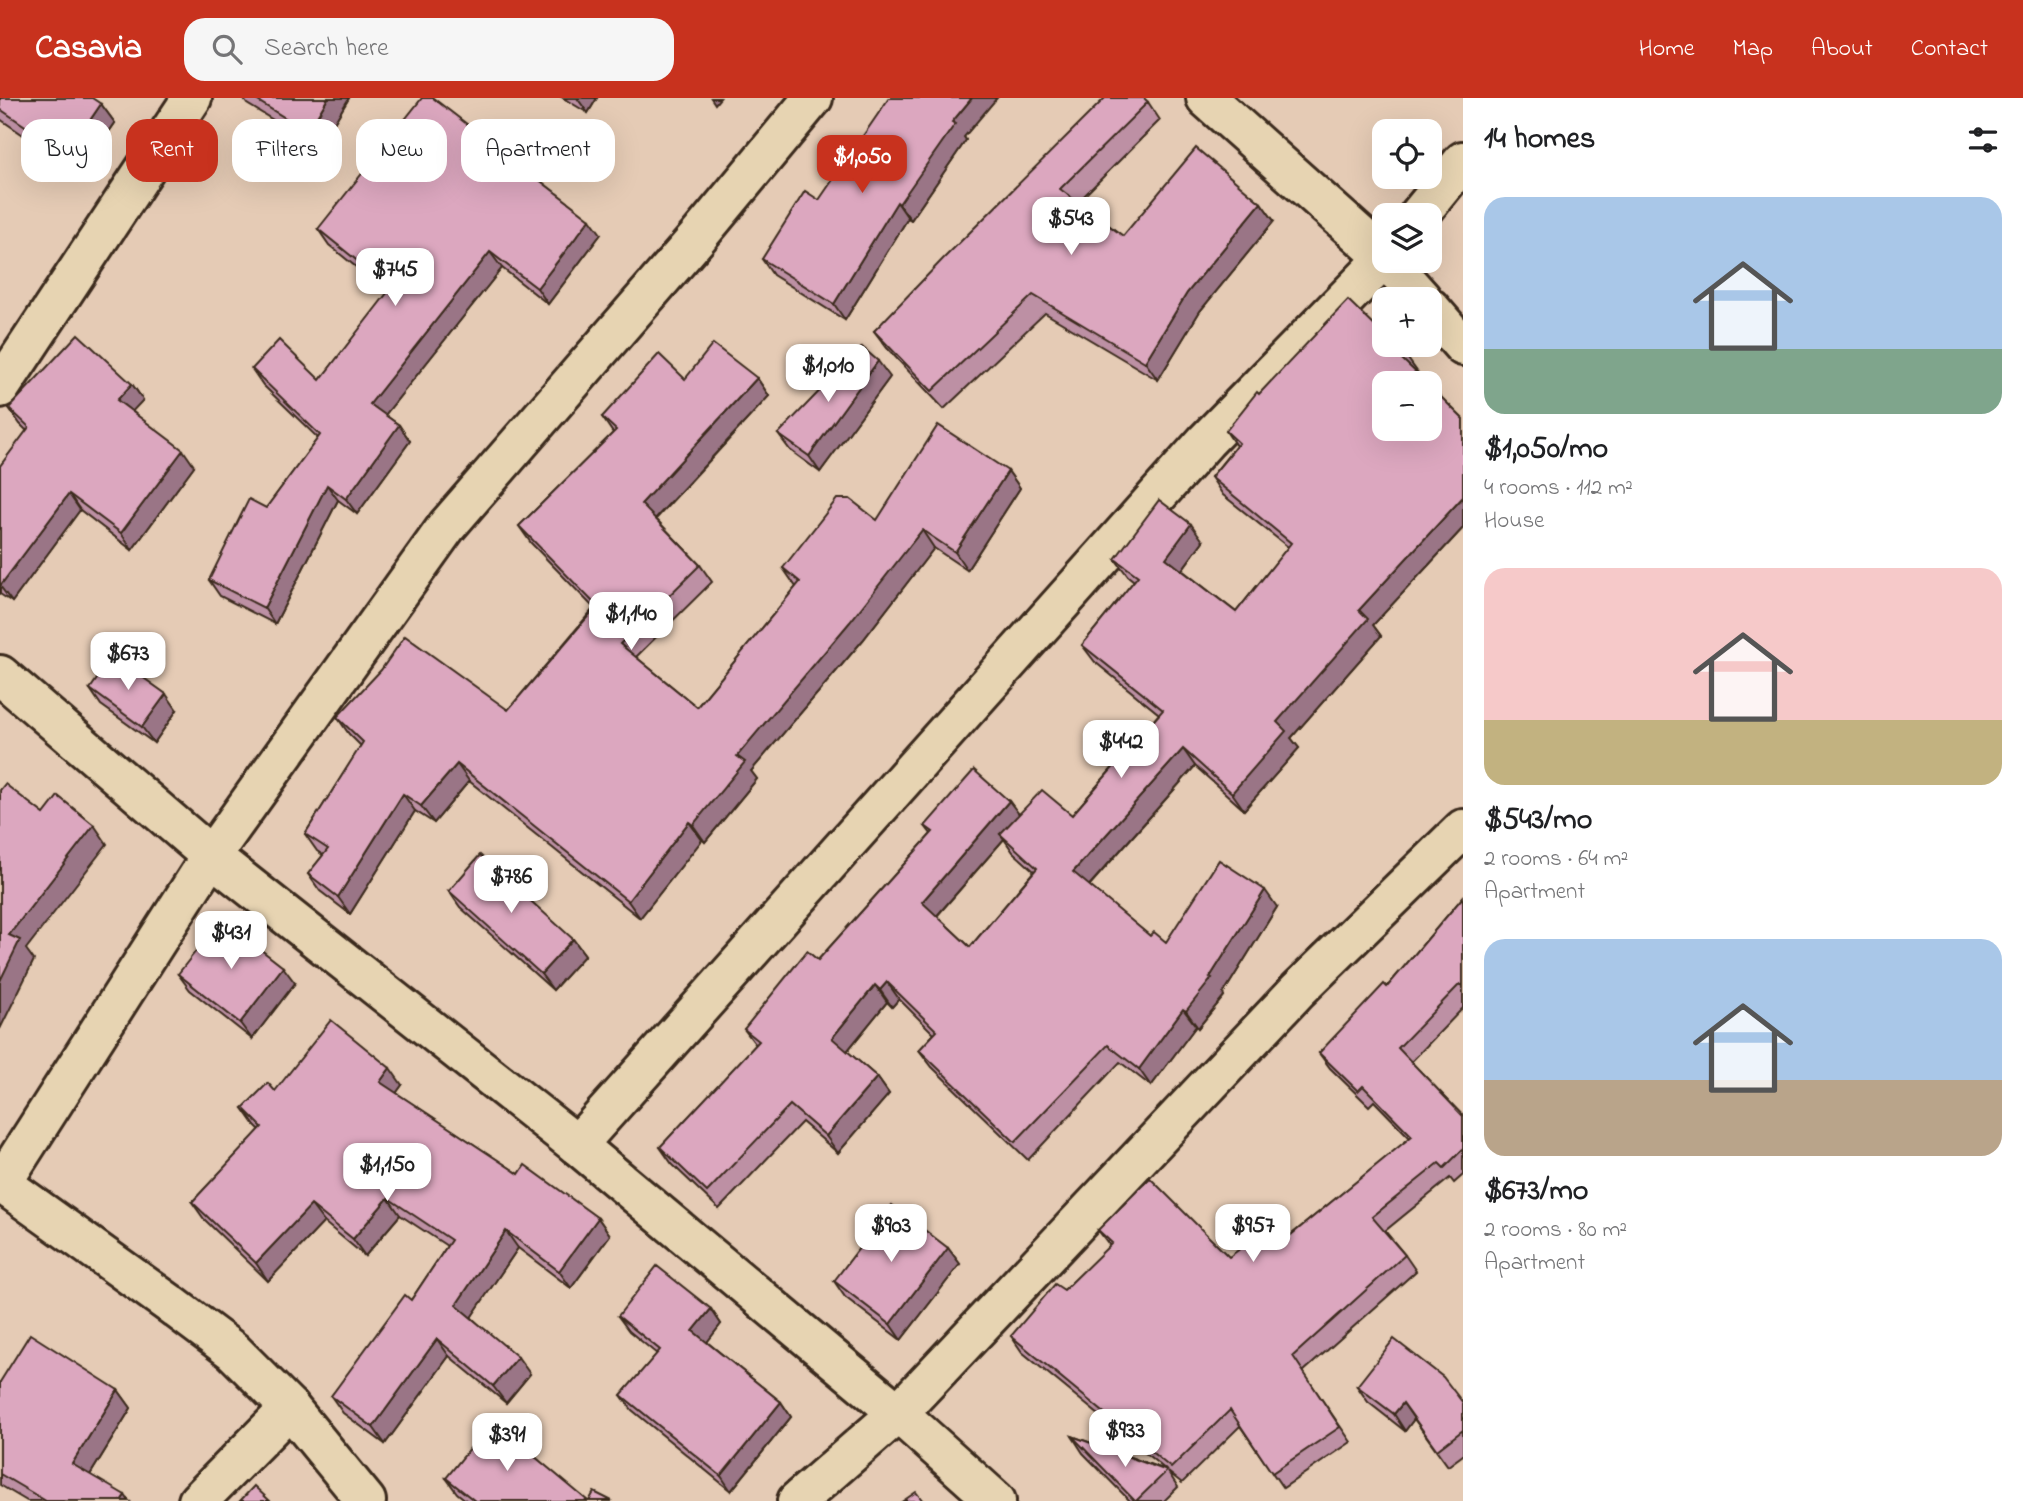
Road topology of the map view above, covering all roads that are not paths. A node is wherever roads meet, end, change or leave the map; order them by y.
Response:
1 (192, 98) edge
2 (813, 98) edge
3 (1206, 98) edge
4 (1463, 161) edge
5 (1429, 203) edge
6 (1372, 246) edge
7 (1372, 273) edge
8 (1399, 273) edge
9 (1411, 287) edge
10 (1442, 322) edge
11 (1463, 346) edge
12 (0, 388) edge
13 (0, 675) edge
14 (1463, 829) edge
15 (211, 856) junction
16 (577, 1145) junction
17 (1, 1182) edge
18 (290, 1408) junction
19 (898, 1413) junction
20 (198, 1501) edge
21 (366, 1501) edge
22 (797, 1501) edge
23 (996, 1501) edge

1 - 12 street
2 - 15 street
3 - 6 street
4 - 5 street
7 - 16 street
8 - 9 street
10 - 11 street
13 - 15 street
14 - 19 street
15 - 16 street
15 - 17 street
16 - 19 street
17 - 18 street
18 - 20 street
18 - 21 street
19 - 22 street
19 - 23 street

